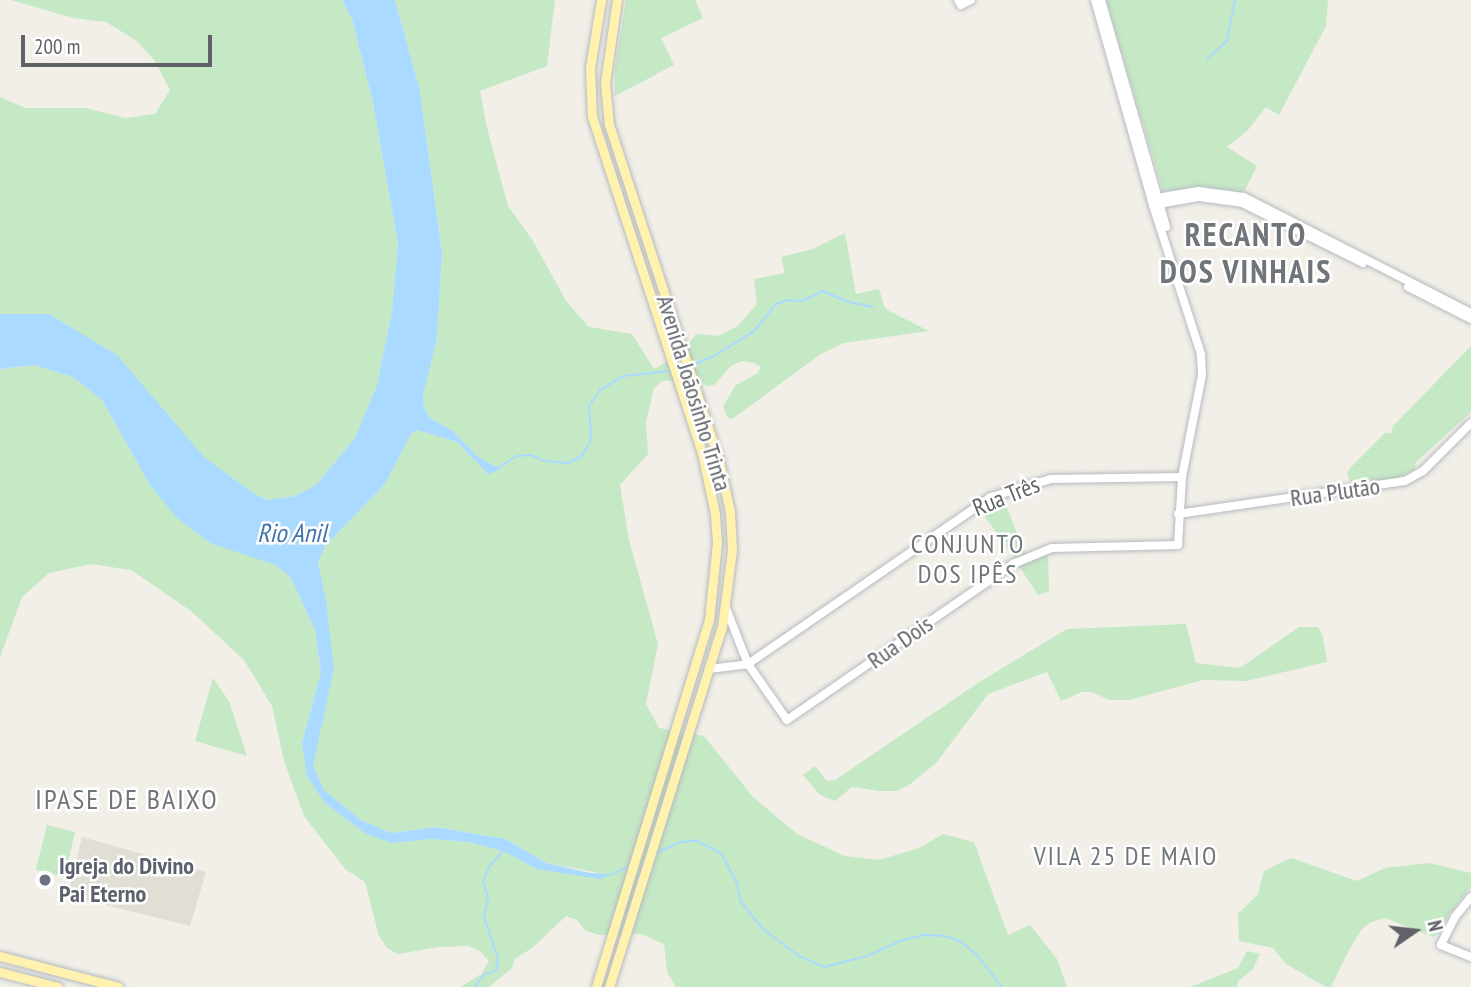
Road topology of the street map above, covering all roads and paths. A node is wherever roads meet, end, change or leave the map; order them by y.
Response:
1 (601, 0) edge
2 (617, 0) edge
3 (971, 0) edge
4 (1096, 0) edge
5 (1101, 0) edge
6 (959, 3) edge
7 (1155, 201) junction
8 (1471, 313) edge
9 (1471, 319) edge
10 (1471, 423) edge
11 (1182, 477) junction
12 (1178, 514) junction
13 (726, 608) junction
14 (748, 664) junction
15 (709, 669) junction
16 (1471, 897) edge
17 (1471, 957) edge
18 (0, 958) edge
19 (0, 972) edge
20 (58, 987) edge
21 (118, 987) edge
22 (596, 987) edge
23 (609, 987) edge

1 - 22 main road, Avenida Joãosinho Trinta
2 - 13 main road, Avenida Joãosinho Trinta
3 - 6 street
4 - 7 street
5 - 7 street
7 - 8 street
7 - 9 street
7 - 11 street
10 - 12 street, Rua Plutão
11 - 12 street
11 - 14 street, Rua Três
12 - 14 street, Rua Dois
13 - 14 street
13 - 15 main road, Avenida Joãosinho Trinta
14 - 15 street, Rua Três
15 - 23 main road, Avenida Joãosinho Trinta
16 - 17 street
18 - 21 main road
19 - 20 main road

